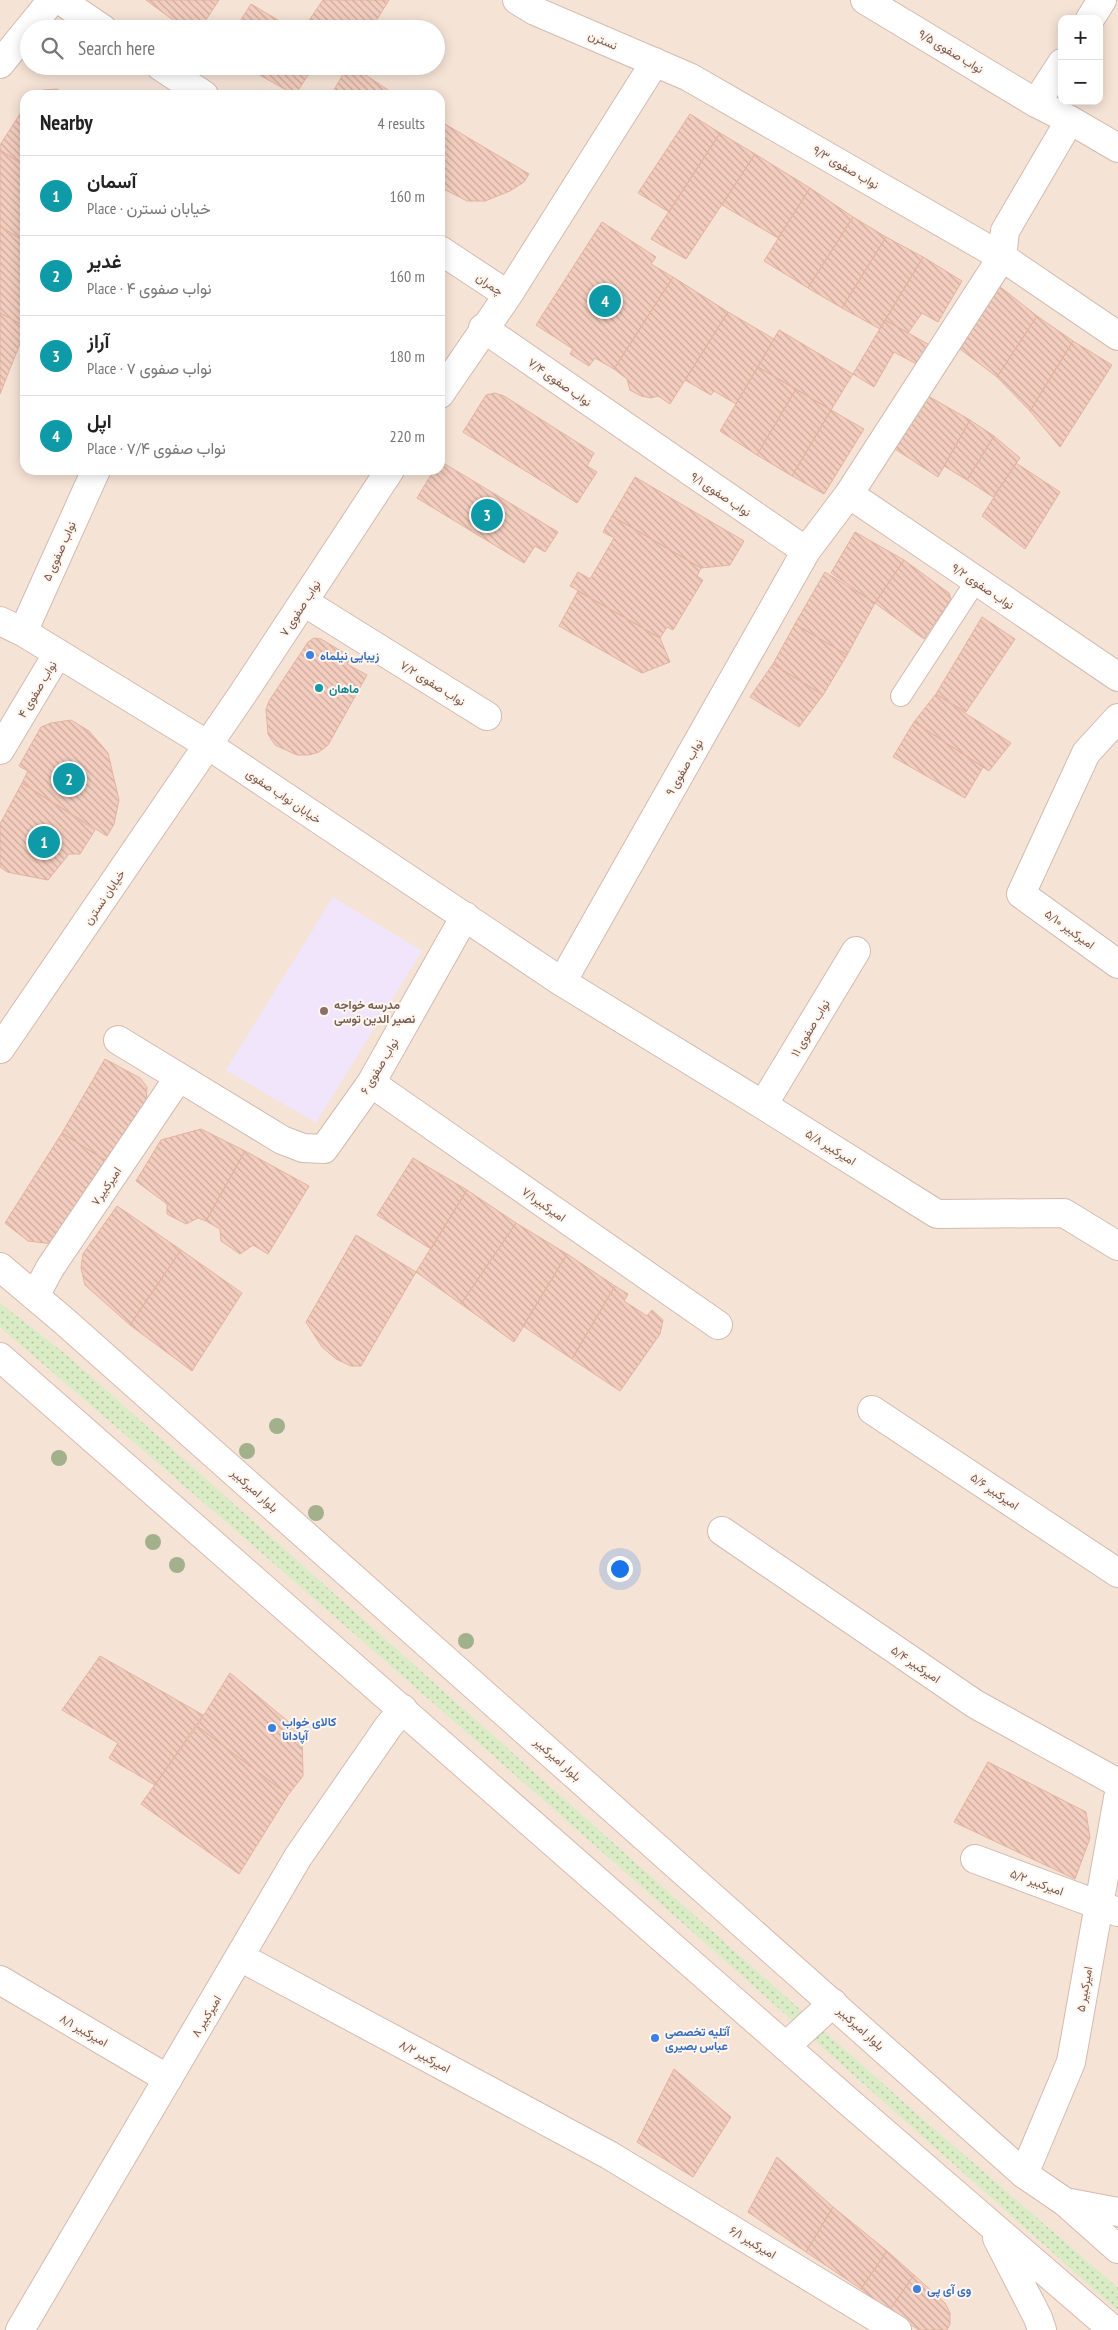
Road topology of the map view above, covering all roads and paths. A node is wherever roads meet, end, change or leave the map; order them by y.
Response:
1 (52, 0) edge
2 (60, 0) edge
3 (517, 0) edge
4 (866, 0) edge
5 (1102, 0) edge
6 (1093, 15) edge
7 (36, 20) edge
8 (90, 20) edge
9 (20, 39) edge
10 (655, 62) junction
11 (0, 64) edge
12 (1058, 69) edge
13 (174, 75) edge
14 (689, 77) joint
15 (196, 90) edge
16 (1036, 102) junction
17 (1070, 120) junction
18 (1118, 148) edge
19 (445, 253) edge
20 (1002, 257) junction
21 (508, 295) junction
22 (483, 328) junction
23 (1118, 336) edge
24 (445, 386) edge
25 (637, 436) joint
26 (93, 475) edge
27 (387, 475) edge
28 (849, 494) junction
29 (806, 551) junction
30 (976, 581) junction
31 (304, 602) junction
32 (12, 626) edge
33 (58, 654) junction
34 (1118, 677) edge
35 (900, 696) dead end
36 (487, 716) dead end
37 (1118, 718) edge
38 (208, 745) junction
39 (0, 750) edge
40 (465, 916) junction
41 (856, 951) dead end
42 (1118, 964) edge
43 (562, 982) junction
44 (118, 1040) dead end
45 (0, 1049) edge
46 (179, 1077) junction
47 (371, 1083) junction
48 (763, 1105) junction
49 (1118, 1246) edge
50 (0, 1267) edge
51 (35, 1296) junction
52 (718, 1325) dead end
53 (0, 1357) edge
54 (872, 1410) dead end
55 (722, 1531) dead end
56 (1118, 1573) edge
57 (403, 1709) junction
58 (1118, 1783) edge
59 (1118, 1798) edge
60 (975, 1859) dead end
61 (1108, 1908) edge
62 (240, 1957) junction
63 (0, 1980) edge
64 (833, 2003) junction
65 (786, 2046) junction
66 (168, 2079) junction
67 (609, 2155) joint
68 (1024, 2174) junction
69 (1065, 2202) junction
70 (1118, 2212) edge
71 (990, 2225) junction
72 (1118, 2248) edge
73 (20, 2330) edge
74 (897, 2330) edge
75 (1042, 2330) edge
76 (1113, 2330) edge

1 - 7 street
2 - 8 street
3 - 10 street, نسترن
4 - 16 street, نواب صفوی ۹/۵
5 - 6 street
9 - 11 street
10 - 14 street, نسترن
10 - 21 street
12 - 16 street
13 - 15 street
14 - 20 street, نواب صفوی ۹/۳
16 - 17 street, نواب صفوی ۹/۵
17 - 18 street, نواب صفوی ۹/۵
17 - 20 street
19 - 21 street, چمران
20 - 23 street
20 - 28 street, نواب صفوی ۹
21 - 22 street, چمران
22 - 24 street
22 - 25 street, نواب صفوی ۷/۴
25 - 29 street, نواب صفوی ۹/۱
26 - 32 street, نواب صفوی ۵
27 - 31 street, نواب صفوی ۷
28 - 29 street, نواب صفوی ۹
28 - 30 street, نواب صفوی ۹/۲
29 - 43 street, نواب صفوی ۹
30 - 34 street, نواب صفوی ۹/۲
30 - 35 lane
31 - 36 street, نواب صفوی ۷/۲
31 - 38 street, نواب صفوی ۷
32 - 33 street, خیابان نواب صفوی
33 - 38 street, خیابان نواب صفوی
33 - 39 street, نواب صفوی ۴
37 - 42 street, امیرکبیر ۵/۱۰
38 - 40 street, خیابان نواب صفوی
38 - 45 street, خیابان نسترن
40 - 43 street, خیابان نواب صفوی
40 - 47 street, نواب صفوی ۶
41 - 48 street, نواب صفوی ۱۱
43 - 48 street, امیرکبیر ۵/۸
44 - 46 street
46 - 47 street, نواب صفوی ۶
46 - 51 street, امیرکبیر۷
47 - 52 street, امیرکبیر۷/۱
48 - 49 street, امیرکبیر ۵/۸
50 - 51 street, بلوار امیرکبیر
51 - 64 street, بلوار امیرکبیر
53 - 57 street
54 - 56 street, امیرکبیر ۵/۶
55 - 58 street, امیرکبیر ۵/۴
57 - 62 street, امیرکبیر ۸
57 - 65 street
59 - 61 street, امیرکبیر ۵
60 - 61 street, امیرکبیر ۵/۲
61 - 68 street, امیرکبیر ۵
62 - 66 street, امیرکبیر ۸
62 - 67 street, امیرکبیر ۸/۲
63 - 66 street, امیرکبیر ۸/۱
64 - 65 street
64 - 68 street, بلوار امیرکبیر
65 - 71 street
66 - 73 street, امیرکبیر ۸
67 - 74 street, امیرکبیر ۶/۱
68 - 69 street, بلوار امیرکبیر
69 - 70 street
69 - 72 street, بلوار امیرکبیر
71 - 75 street
71 - 76 street

